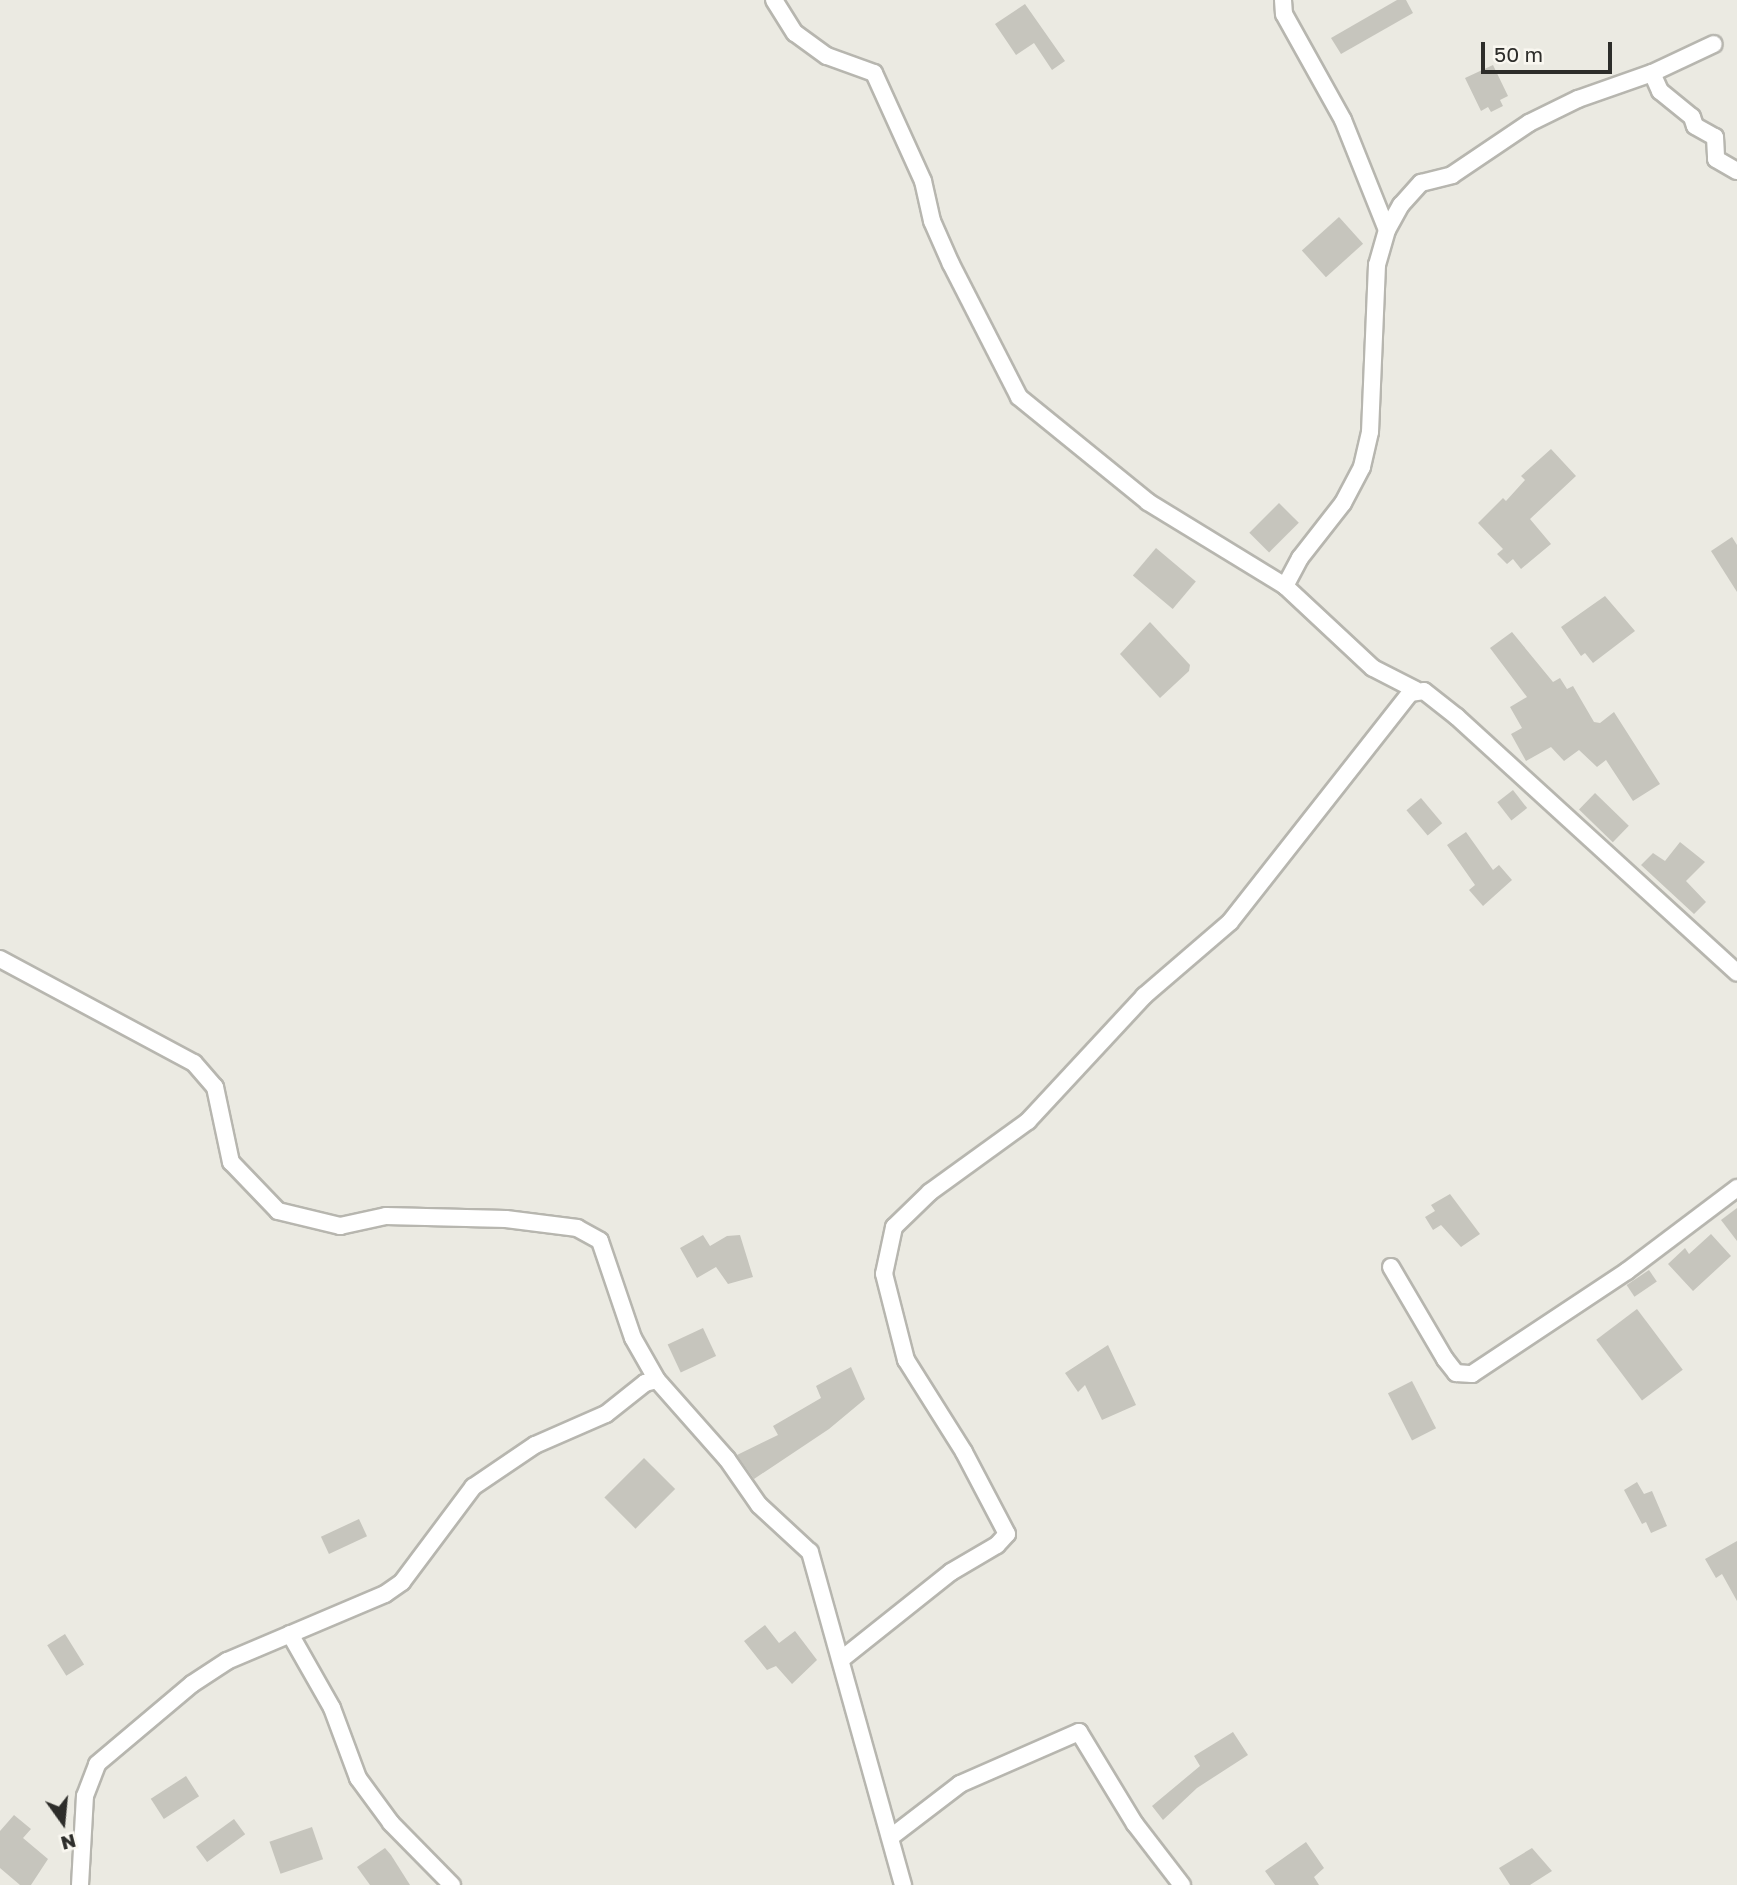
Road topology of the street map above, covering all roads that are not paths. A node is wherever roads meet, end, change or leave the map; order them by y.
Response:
1 (774, 0) edge
2 (1283, 0) edge
3 (1714, 44) dead end
4 (1652, 73) junction
5 (1737, 170) edge
6 (1387, 230) junction
7 (1285, 586) junction
8 (1416, 690) junction
9 (0, 959) edge
10 (1737, 973) edge
11 (1737, 1188) edge
12 (1391, 1267) dead end
13 (657, 1380) junction
14 (290, 1634) junction
15 (843, 1658) junction
16 (891, 1837) junction
17 (80, 1885) edge
18 (452, 1885) edge
19 (903, 1885) edge
20 (1182, 1885) edge

1 - 7 street
2 - 6 street
3 - 4 street
4 - 5 street
4 - 6 street
6 - 7 street
7 - 8 street
8 - 10 street
8 - 15 street
9 - 13 street
11 - 12 street
13 - 14 street
13 - 15 street
14 - 17 street
14 - 18 street
15 - 16 street
16 - 19 street
16 - 20 street

